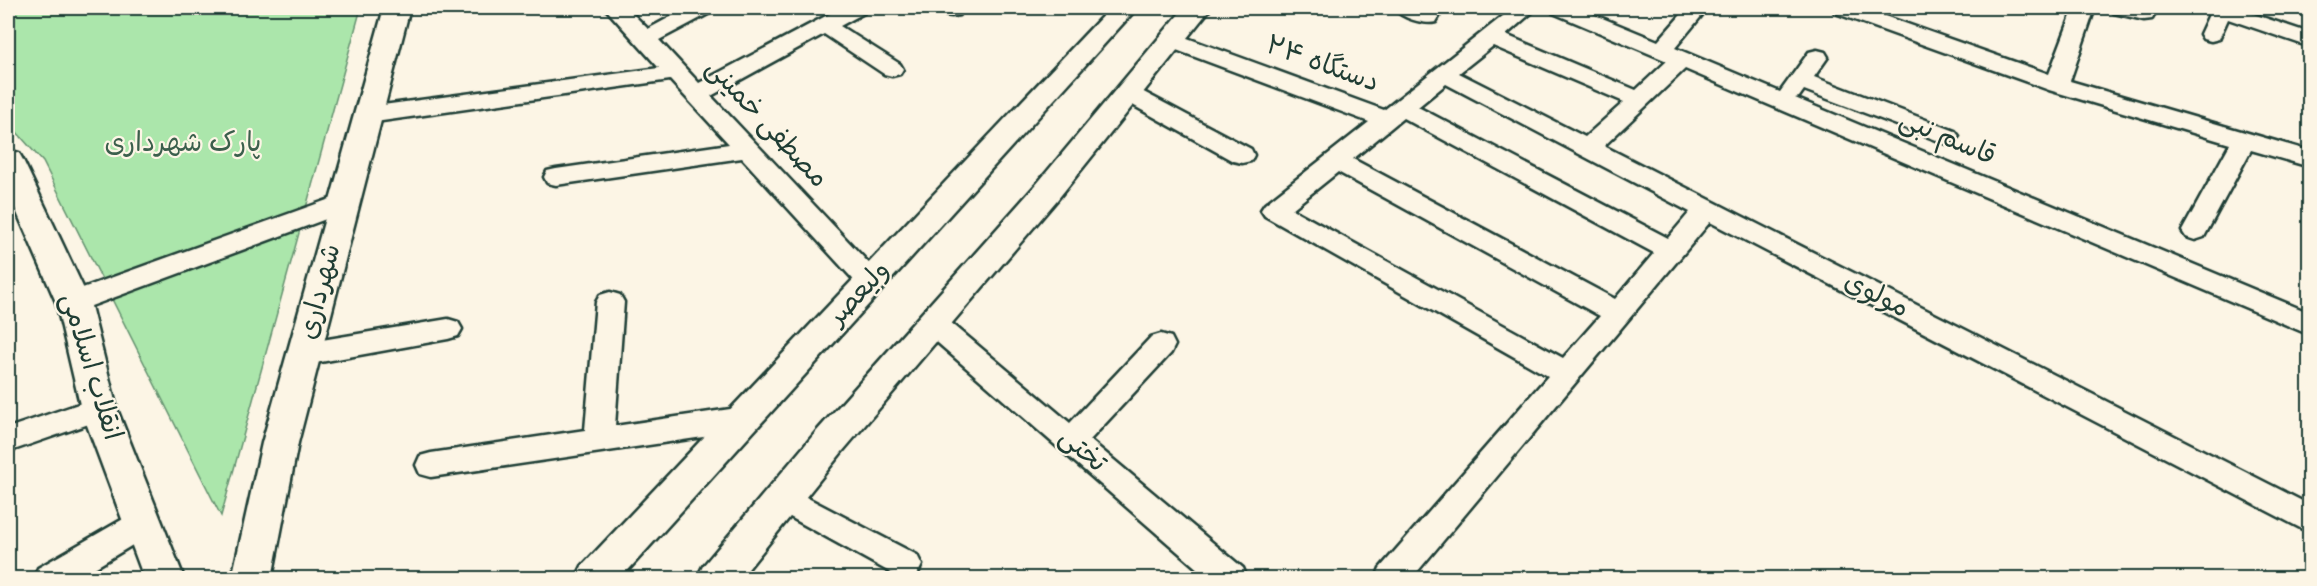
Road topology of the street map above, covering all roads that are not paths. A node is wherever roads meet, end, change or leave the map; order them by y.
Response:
1 (397, 8) edge
2 (616, 8) edge
3 (702, 8) edge
4 (856, 8) edge
5 (1124, 8) edge
6 (1198, 8) edge
7 (1405, 8) edge
8 (1526, 8) edge
9 (1698, 8) edge
10 (2085, 8) edge
11 (2122, 8) edge
12 (1856, 9) edge
13 (1579, 11) edge
14 (2144, 14) dead end
15 (1428, 17) dead end
16 (824, 25) junction
17 (2211, 34) dead end
18 (1489, 36) junction
19 (645, 39) junction
20 (1172, 40) junction
21 (2310, 40) edge
22 (1673, 55) junction
23 (1817, 57) dead end
24 (892, 69) dead end
25 (677, 72) junction
26 (1442, 73) junction
27 (1800, 80) junction
28 (2057, 84) junction
29 (1128, 93) junction
30 (695, 94) junction
31 (1640, 100) junction
32 (1783, 102) junction
33 (1393, 113) junction
34 (368, 115) junction
35 (1947, 136) dead end
36 (2244, 140) junction
37 (1588, 148) junction
38 (748, 149) junction
39 (1242, 155) dead end
40 (2310, 159) edge
41 (1335, 160) junction
42 (8, 162) edge
43 (556, 177) dead end
44 (345, 203) junction
45 (1707, 209) junction
46 (2195, 231) dead end
47 (1671, 251) junction
48 (872, 282) junction
49 (73, 302) junction
50 (610, 302) dead end
51 (1618, 313) junction
52 (933, 323) junction
53 (2310, 325) edge
54 (448, 329) dead end
55 (1161, 345) dead end
56 (304, 354) junction
57 (1567, 374) junction
58 (99, 409) junction
59 (744, 419) junction
60 (8, 440) edge
61 (599, 441) junction
62 (1071, 441) junction
63 (430, 465) dead end
64 (783, 498) junction
65 (2310, 520) edge
66 (143, 523) junction
67 (906, 566) dead end
68 (50, 579) edge
69 (164, 579) edge
70 (252, 579) edge
71 (596, 579) edge
72 (717, 579) edge
73 (1232, 579) edge
74 (1392, 579) edge

1 - 34 main road, شهرداری
2 - 19 street, مصطفی خمینی
3 - 19 street
4 - 16 street
5 - 48 main road, ولیعصر
6 - 20 main road
7 - 15 street
8 - 18 street
9 - 22 street
10 - 28 street
11 - 14 street
12 - 28 street
13 - 22 street, قاسم نبی
16 - 24 street
16 - 30 street
17 - 21 street
18 - 26 street
18 - 31 street
19 - 25 street, مصطفی خمینی
20 - 29 main road
20 - 33 street, ۲۴ دستگاه
22 - 31 street
22 - 32 street, قاسم نبی
23 - 27 street
25 - 30 street, مصطفی خمینی
25 - 34 street
26 - 33 street
26 - 37 street, مولوی
27 - 32 street
27 - 35 street
28 - 36 street
29 - 39 street
29 - 52 main road
30 - 38 street, مصطفی خمینی
31 - 37 street
32 - 53 street, قاسم نبی
33 - 41 street
33 - 47 street, ۲۴ دستگاه
34 - 44 main road, شهرداری
36 - 40 street
36 - 46 street
37 - 45 street, مولوی
38 - 43 street
38 - 48 street, مصطفی خمینی
41 - 51 street
41 - 57 street
42 - 49 main road, انقلاب اسلامی
44 - 49 street
44 - 56 main road, شهرداری
45 - 47 street
45 - 65 street, مولوی
47 - 51 street
48 - 59 main road, ولیعصر
49 - 58 main road, انقلاب اسلامی
50 - 61 street
51 - 57 street
52 - 62 street, تختی
52 - 64 main road
54 - 56 street
55 - 62 street
56 - 70 main road, شهرداری
57 - 74 street
58 - 60 street
58 - 66 main road, انقلاب اسلامی
59 - 61 street
59 - 71 main road, ولیعصر
61 - 63 street
62 - 73 street, تختی
64 - 67 street
64 - 72 main road
66 - 68 street
66 - 69 main road, انقلاب اسلامی

